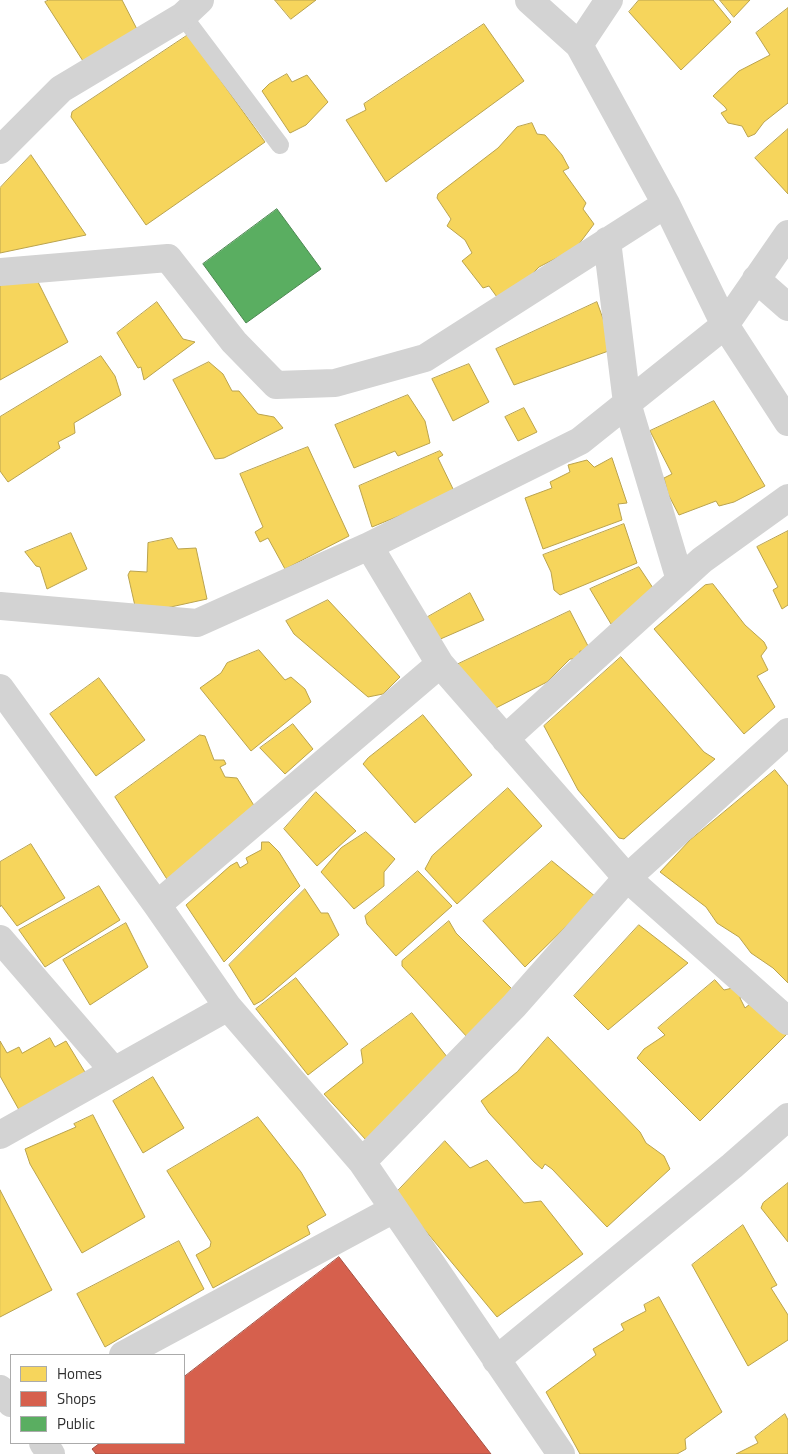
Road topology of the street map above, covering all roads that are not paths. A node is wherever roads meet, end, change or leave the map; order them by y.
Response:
1 (529, 0) edge
2 (610, 0) edge
3 (192, 8) edge
4 (579, 45) junction
5 (280, 145) dead end
6 (0, 150) edge
7 (666, 204) junction
8 (788, 234) edge
9 (607, 242) junction
10 (0, 272) edge
11 (756, 280) junction
12 (788, 307) edge
13 (724, 325) junction
14 (627, 403) junction
15 (788, 422) edge
16 (788, 498) edge
17 (370, 546) junction
18 (680, 580) junction
19 (0, 606) edge
20 (440, 664) junction
21 (0, 688) edge
22 (788, 732) edge
23 (505, 739) junction
24 (626, 878) junction
25 (158, 905) junction
26 (0, 939) edge
27 (228, 1006) junction
28 (788, 1022) edge
29 (114, 1072) junction
30 (788, 1117) edge
31 (0, 1135) edge
32 (362, 1162) junction
33 (394, 1209) junction
34 (125, 1354) edge
35 (496, 1360) junction
36 (43, 1444) edge
37 (51, 1454) edge
38 (560, 1454) edge

1 - 4 street
2 - 4 street
3 - 5 lane
3 - 6 street
4 - 7 street
7 - 9 street
7 - 13 street
8 - 11 street
9 - 10 street
9 - 14 street
11 - 12 street
11 - 13 street
13 - 14 street
13 - 15 street
14 - 17 street
14 - 18 street
16 - 18 street
17 - 19 street
17 - 20 street
18 - 23 street
20 - 23 street
20 - 25 street
21 - 25 street
22 - 24 street
23 - 24 street
24 - 28 street
24 - 32 street
25 - 27 street
26 - 29 street
27 - 29 street
27 - 32 street
29 - 31 street
30 - 35 street
32 - 33 street
33 - 34 street
33 - 35 street
35 - 38 street
36 - 37 street

